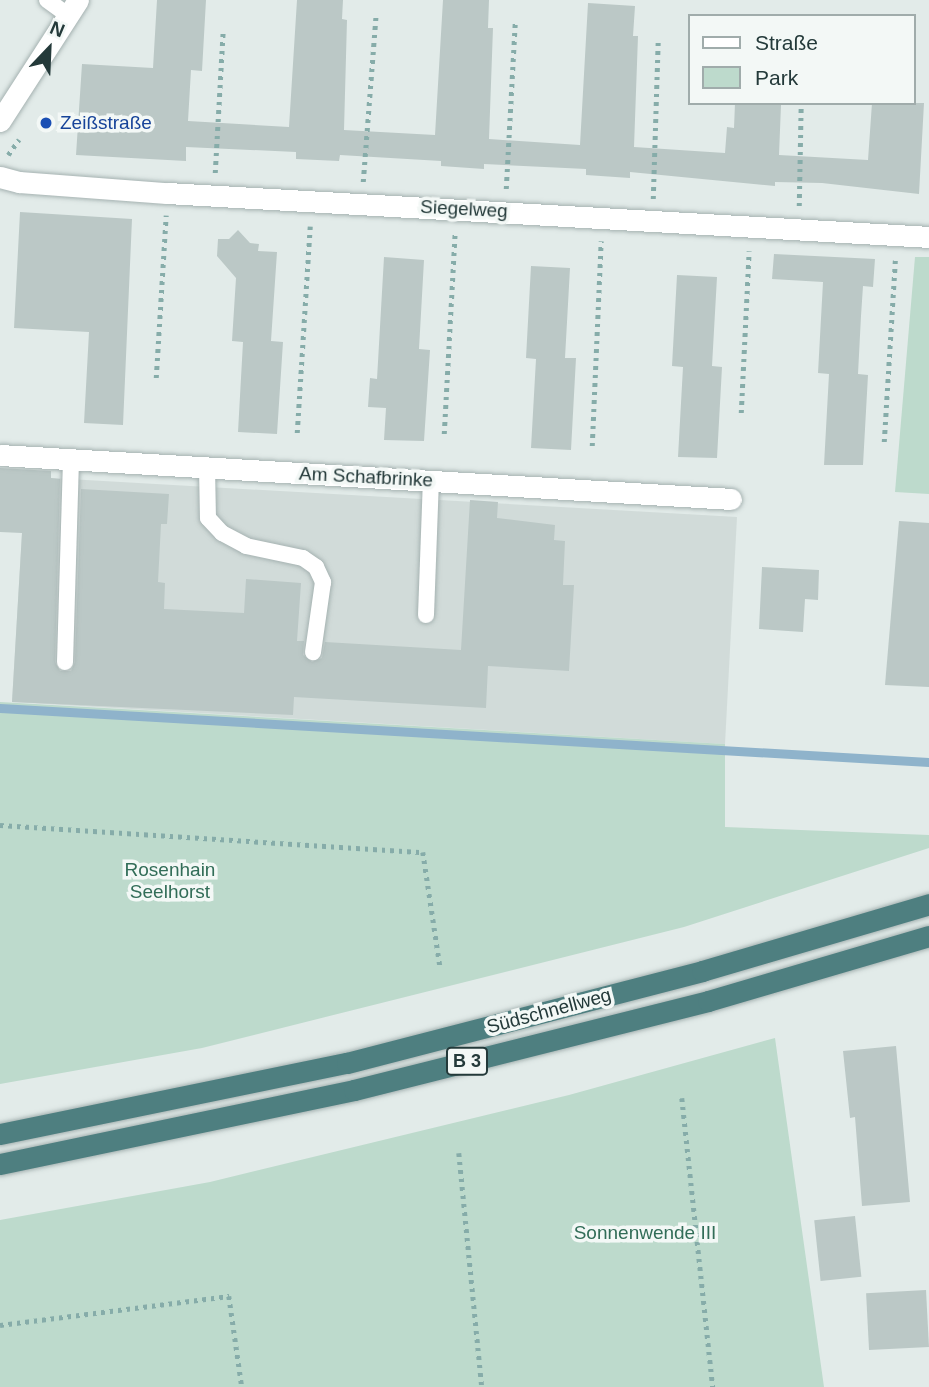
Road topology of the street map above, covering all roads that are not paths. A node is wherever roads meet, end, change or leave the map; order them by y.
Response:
1 (47, 0) edge
2 (73, 7) edge
3 (0, 121) edge
4 (0, 177) edge
5 (929, 237) edge
6 (0, 456) edge
7 (71, 459) junction
8 (207, 467) junction
9 (431, 481) junction
10 (731, 499) dead end
11 (426, 615) dead end
12 (313, 652) dead end
13 (65, 662) dead end
14 (929, 904) edge
15 (929, 936) edge
16 (0, 1135) edge
17 (0, 1164) edge

1 - 2 lane
2 - 3 street
4 - 5 street, Siegelweg
6 - 7 street, Am Schafbrinke
7 - 8 street, Am Schafbrinke
7 - 13 lane
8 - 9 street, Am Schafbrinke
8 - 12 lane
9 - 10 street, Am Schafbrinke
9 - 11 lane
14 - 16 highway, Südschnellweg / B 3
15 - 17 highway, Südschnellweg / B 3

